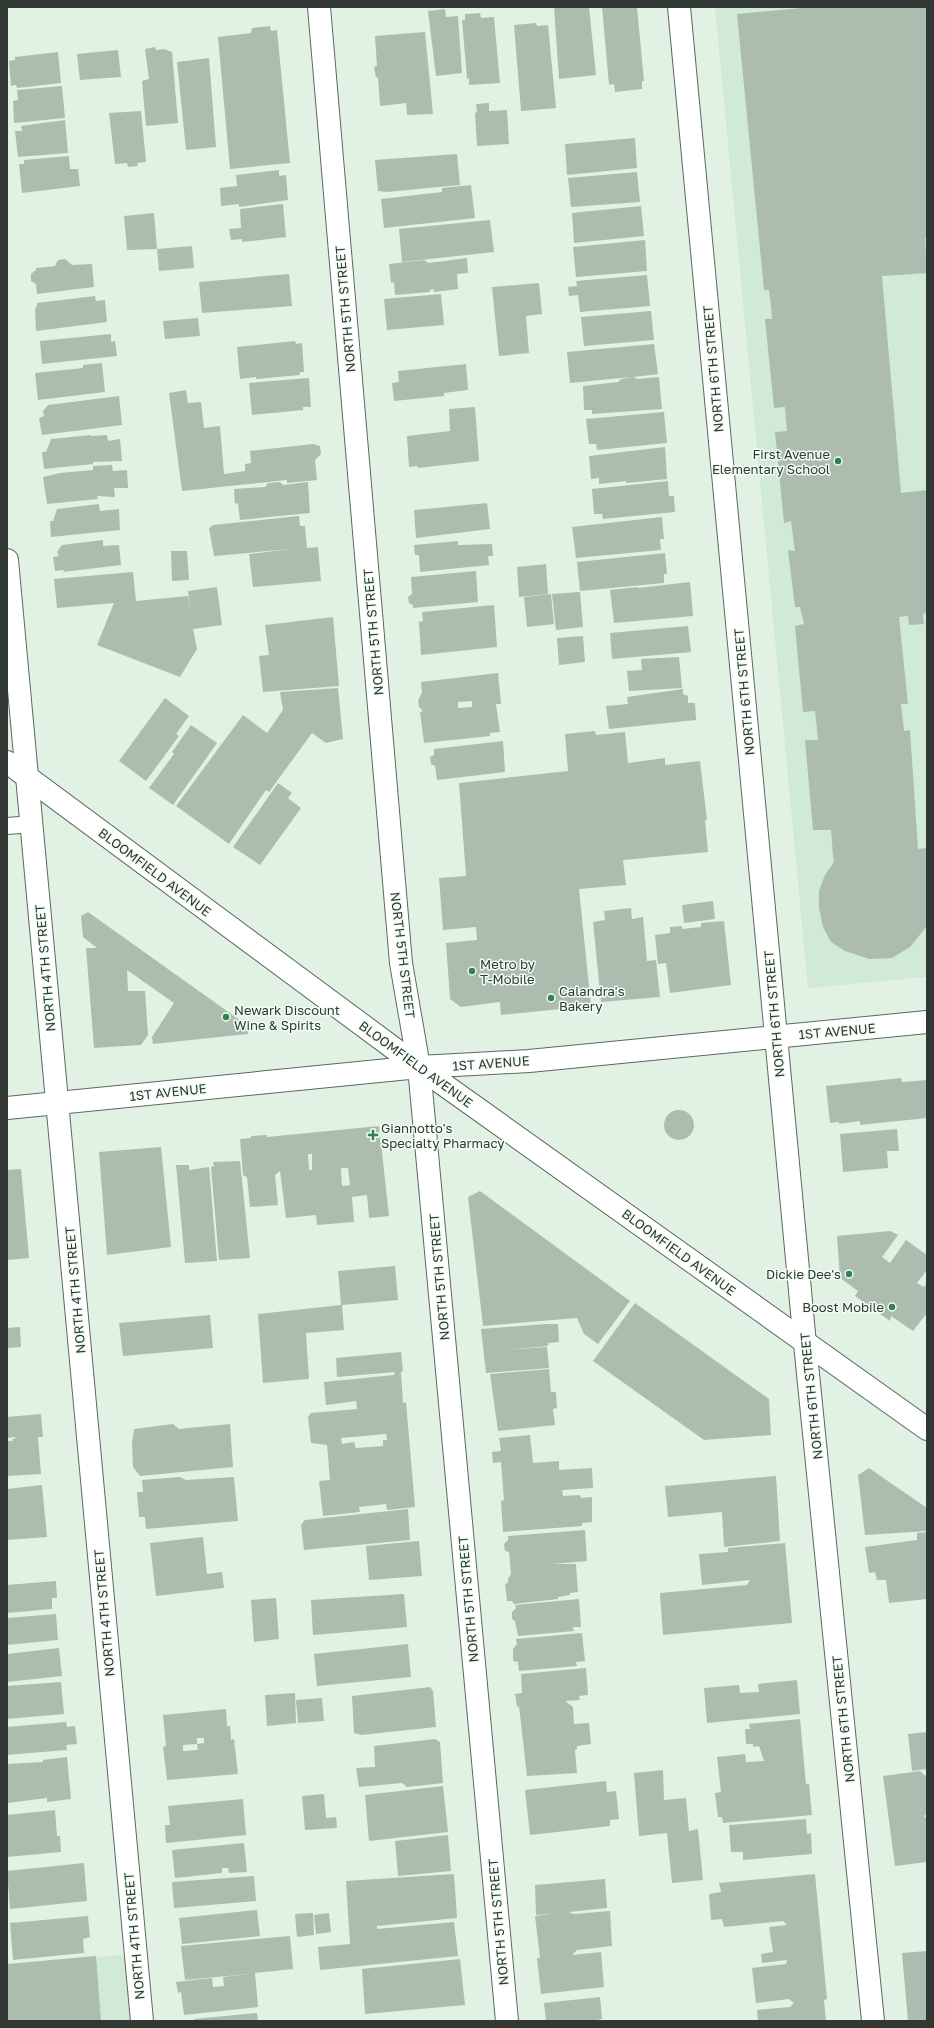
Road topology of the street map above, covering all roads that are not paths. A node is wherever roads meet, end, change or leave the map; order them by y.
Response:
1 (319, 7) edge
2 (679, 7) edge
3 (7, 560) edge
4 (7, 762) edge
5 (28, 777) junction
6 (32, 824) junction
7 (7, 826) edge
8 (927, 1022) edge
9 (777, 1036) junction
10 (419, 1067) junction
11 (58, 1103) junction
12 (7, 1108) edge
13 (805, 1344) junction
14 (927, 1429) edge
15 (142, 2021) edge
16 (507, 2021) edge
17 (873, 2021) edge

1 - 10 street, NORTH 5TH STREET
2 - 9 street, NORTH 6TH STREET
3 - 5 street, NORTH 4TH STREET
4 - 5 street, BLOOMFIELD AVENUE
5 - 6 street, NORTH 4TH STREET
5 - 10 street, BLOOMFIELD AVENUE
6 - 7 lane
6 - 11 street, NORTH 4TH STREET
8 - 9 street, 1ST AVENUE
9 - 10 street, 1ST AVENUE
9 - 13 street, NORTH 6TH STREET
10 - 11 street, 1ST AVENUE
10 - 13 street, BLOOMFIELD AVENUE
10 - 16 street, NORTH 5TH STREET
11 - 12 street, 1ST AVENUE
11 - 15 street, NORTH 4TH STREET
13 - 14 street, BLOOMFIELD AVENUE
13 - 17 street, NORTH 6TH STREET

